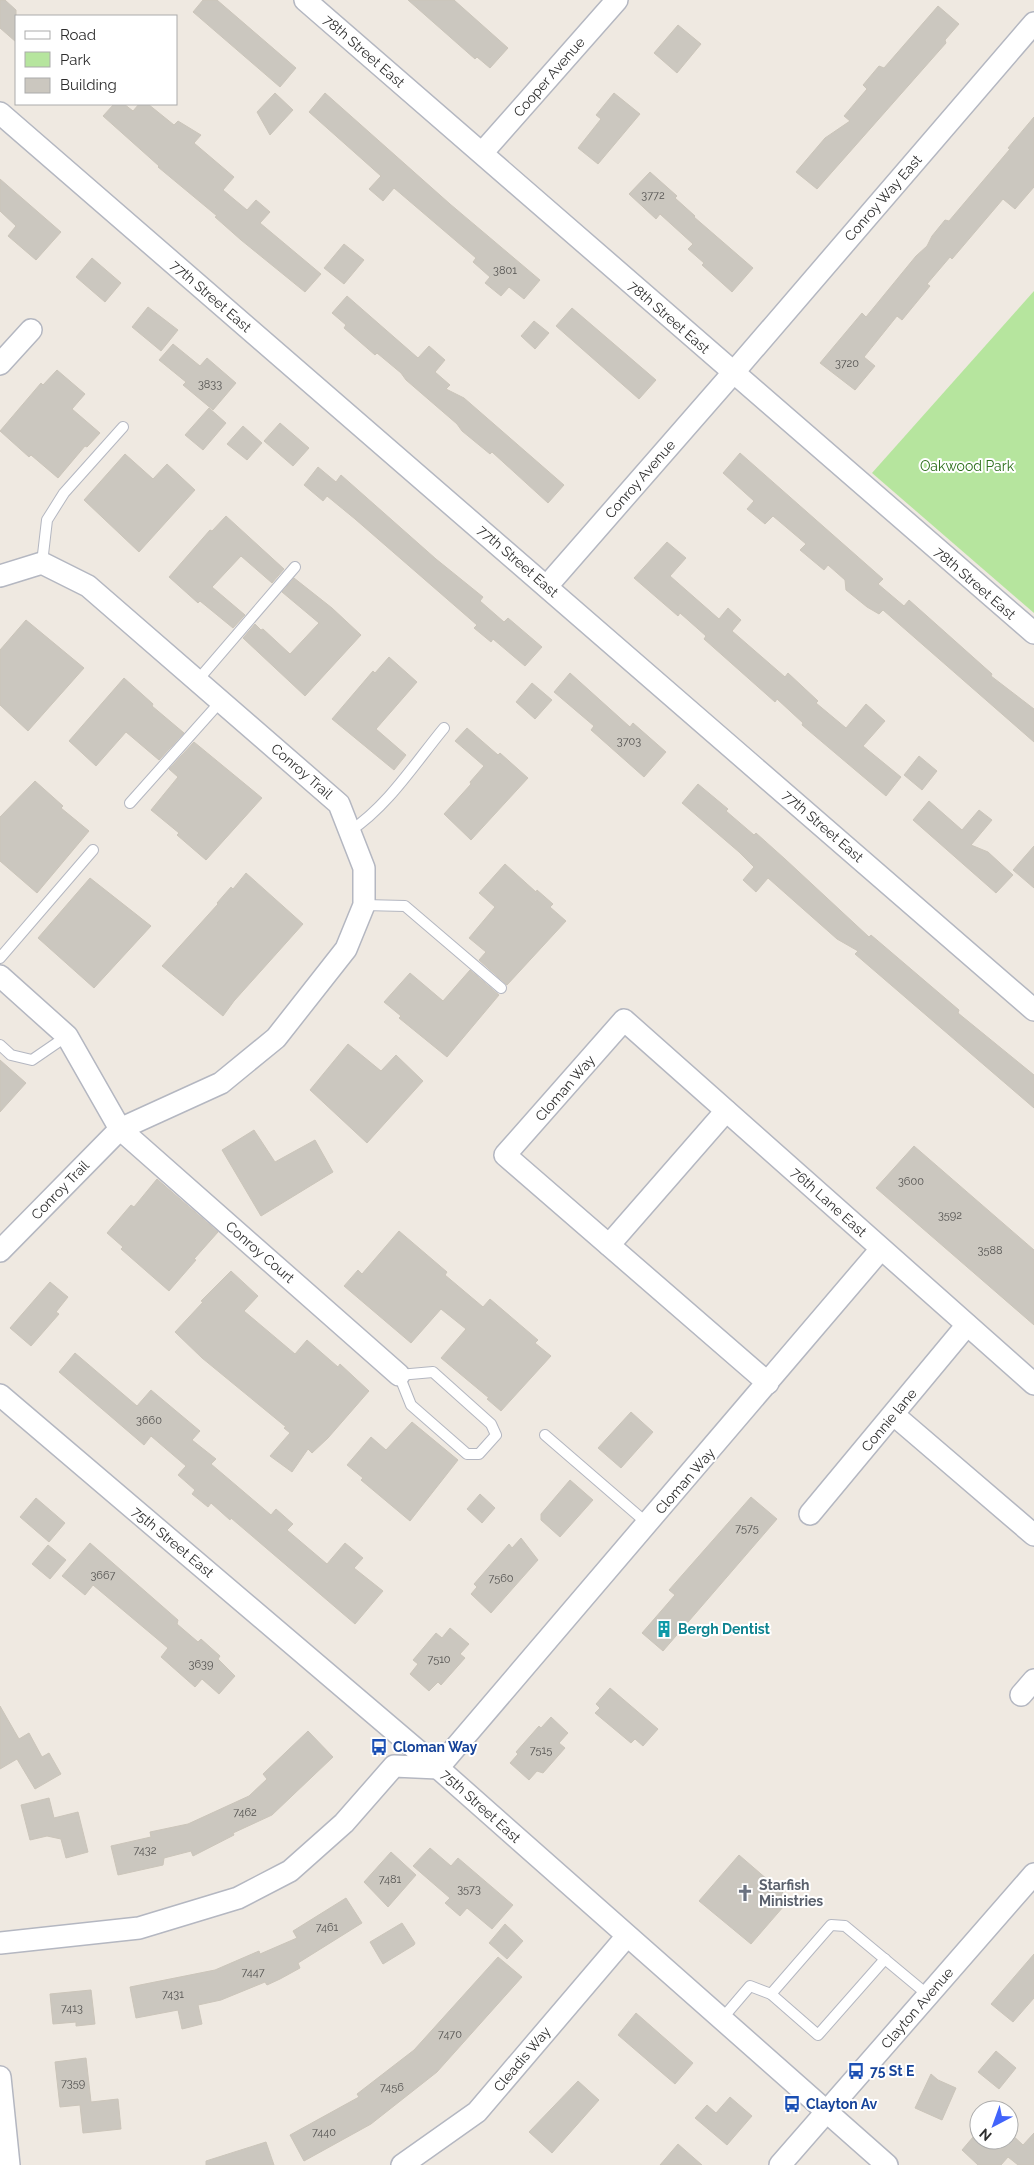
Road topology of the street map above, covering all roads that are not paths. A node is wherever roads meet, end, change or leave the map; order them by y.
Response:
1 (305, 0) edge
2 (616, 0) edge
3 (1034, 23) edge
4 (0, 113) edge
5 (482, 153) junction
6 (31, 330) dead end
7 (0, 364) edge
8 (733, 373) junction
9 (122, 427) dead end
10 (42, 563) junction
11 (295, 567) dead end
12 (0, 576) edge
13 (547, 586) junction
14 (1034, 634) edge
15 (197, 681) junction
16 (221, 701) junction
17 (444, 728) dead end
18 (130, 802) dead end
19 (350, 831) junction
20 (93, 850) dead end
21 (364, 905) junction
22 (0, 958) edge
23 (0, 976) edge
24 (501, 988) dead end
25 (1034, 1010) edge
26 (624, 1020) joint
27 (67, 1036) junction
28 (0, 1045) edge
29 (726, 1111) junction
30 (120, 1128) junction
31 (608, 1245) junction
32 (881, 1249) junction
33 (0, 1251) edge
34 (967, 1325) junction
35 (399, 1376) junction
36 (768, 1384) junction
37 (1034, 1384) edge
38 (0, 1395) edge
39 (894, 1414) junction
40 (545, 1435) dead end
41 (810, 1514) dead end
42 (648, 1524) junction
43 (1034, 1535) edge
44 (438, 1768) junction
45 (1034, 1874) edge
46 (626, 1936) junction
47 (0, 1943) edge
48 (886, 1959) junction
49 (772, 1994) junction
50 (928, 1995) junction
51 (721, 2020) junction
52 (0, 2077) edge
53 (826, 2112) junction
54 (10, 2165) edge
55 (402, 2165) edge
56 (780, 2165) edge
57 (887, 2165) edge

1 - 5 street, 78th Street East
2 - 5 street, Cooper Avenue
3 - 8 street, Conroy Way East
4 - 13 street, 77th Street East
5 - 8 street, 78th Street East
6 - 7 street
8 - 13 street, Conroy Avenue
8 - 14 street, 78th Street East
9 - 10 lane
10 - 12 street
10 - 15 street, Conroy Trail
11 - 15 lane
13 - 25 street, 77th Street East
15 - 16 street, Conroy Trail
16 - 18 lane
16 - 19 street, Conroy Trail
17 - 19 lane
19 - 21 street, Conroy Trail
20 - 22 lane
21 - 24 lane
21 - 30 street, Conroy Trail
23 - 27 street
26 - 29 street, 76th Lane East
26 - 31 street, Cloman Way
27 - 28 lane
27 - 30 street
29 - 31 street
29 - 32 street, 76th Lane East
30 - 33 street, Conroy Trail
30 - 35 street, Conroy Court
31 - 36 street
32 - 34 street, 76th Lane East
32 - 36 street, Cloman Way
34 - 37 street, 76th Lane East
34 - 39 street, Connie lane
35 - 35 lane
36 - 42 street, Cloman Way
38 - 44 street, 75th Street East
39 - 41 street, Connie lane
39 - 43 street
40 - 42 lane
42 - 44 street, Cloman Way
44 - 46 street, 75th Street East
44 - 47 street
45 - 50 street, Clayton Avenue
46 - 51 street, 75th Street East
46 - 55 street, Cleadis Way
48 - 49 lane
48 - 49 lane
48 - 50 lane
49 - 51 lane
50 - 53 street, Clayton Avenue
51 - 53 street, 75th Street East
52 - 54 street
53 - 56 street, Clayton Avenue
53 - 57 street, 75th Street East

